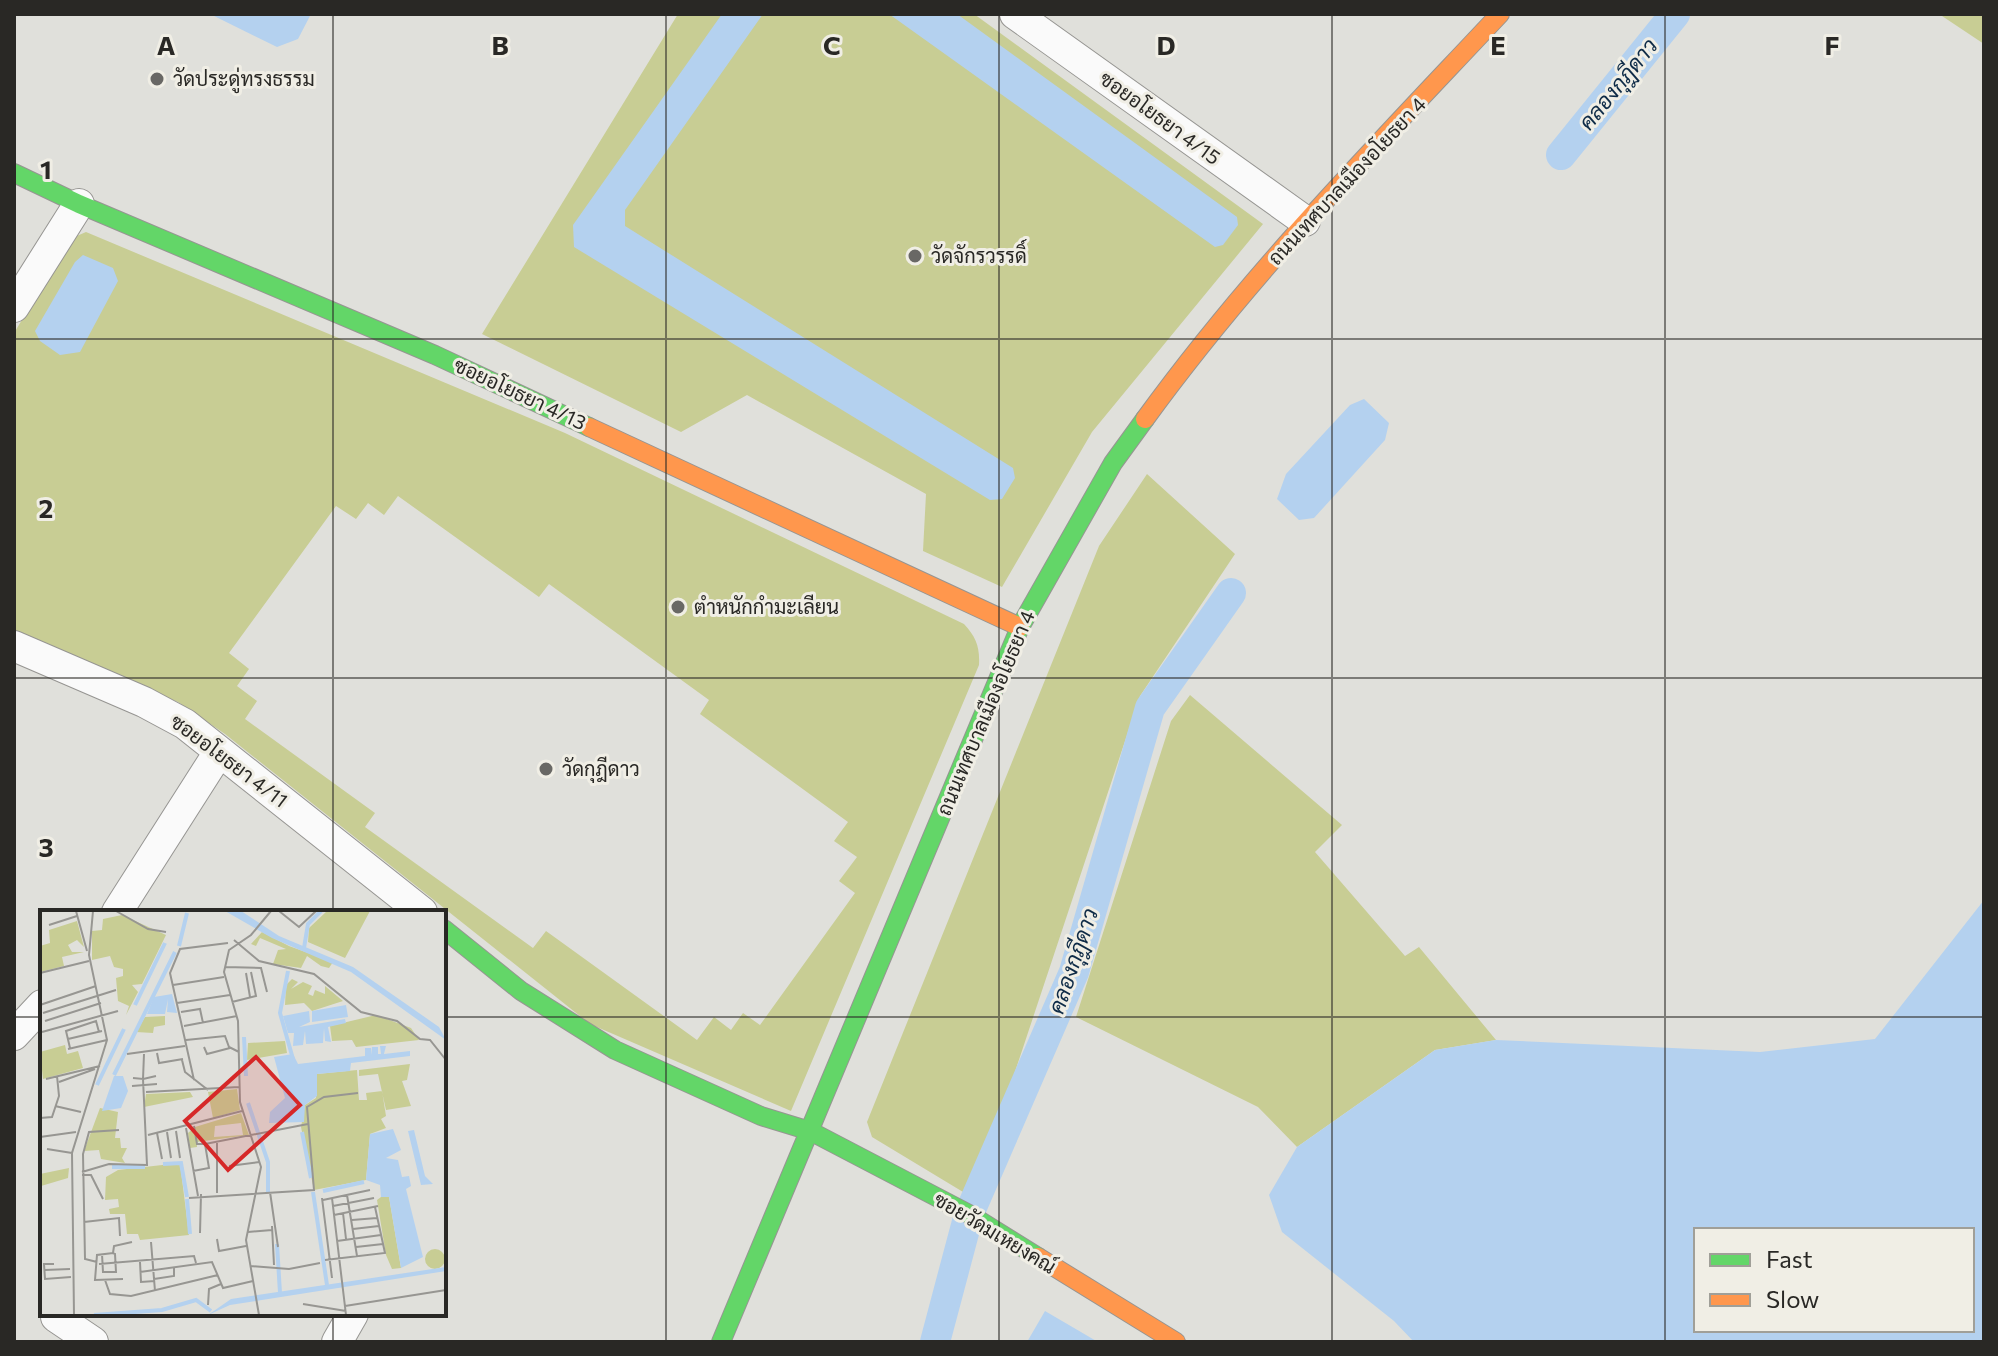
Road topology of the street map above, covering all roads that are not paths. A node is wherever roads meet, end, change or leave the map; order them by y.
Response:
1 (1015, 14) edge
2 (1500, 14) edge
3 (14, 173) edge
4 (79, 204) junction
5 (1305, 221) junction
6 (14, 307) edge
7 (1020, 627) junction
8 (14, 646) edge
9 (219, 752) junction
10 (118, 910) edge
11 (419, 910) edge
12 (446, 931) edge
13 (40, 1007) edge
14 (14, 1035) edge
15 (810, 1131) junction
16 (352, 1316) edge
17 (56, 1317) dead end
18 (93, 1342) edge
19 (337, 1342) edge
20 (721, 1342) edge
21 (1176, 1342) edge

1 - 5 street, ซอยอโยธยา 4/15
2 - 5 street, ถนนเทศบาลเมืองอโยธยา 4
3 - 4 street, ซอยอโยธยา 4/13
4 - 6 street
4 - 7 street, ซอยอโยธยา 4/13
5 - 7 street, ถนนเทศบาลเมืองอโยธยา 4
7 - 15 street, ถนนเทศบาลเมืองอโยธยา 4
8 - 9 street, ซอยอโยธยา 4/11
9 - 10 street
9 - 11 street, ซอยอโยธยา 4/11
12 - 15 street
13 - 14 street
15 - 20 street, ถนนเทศบาลเมืองอโยธยา 4
15 - 21 street, ซอยวัดมเหยงคณ์
16 - 19 street
17 - 18 street

